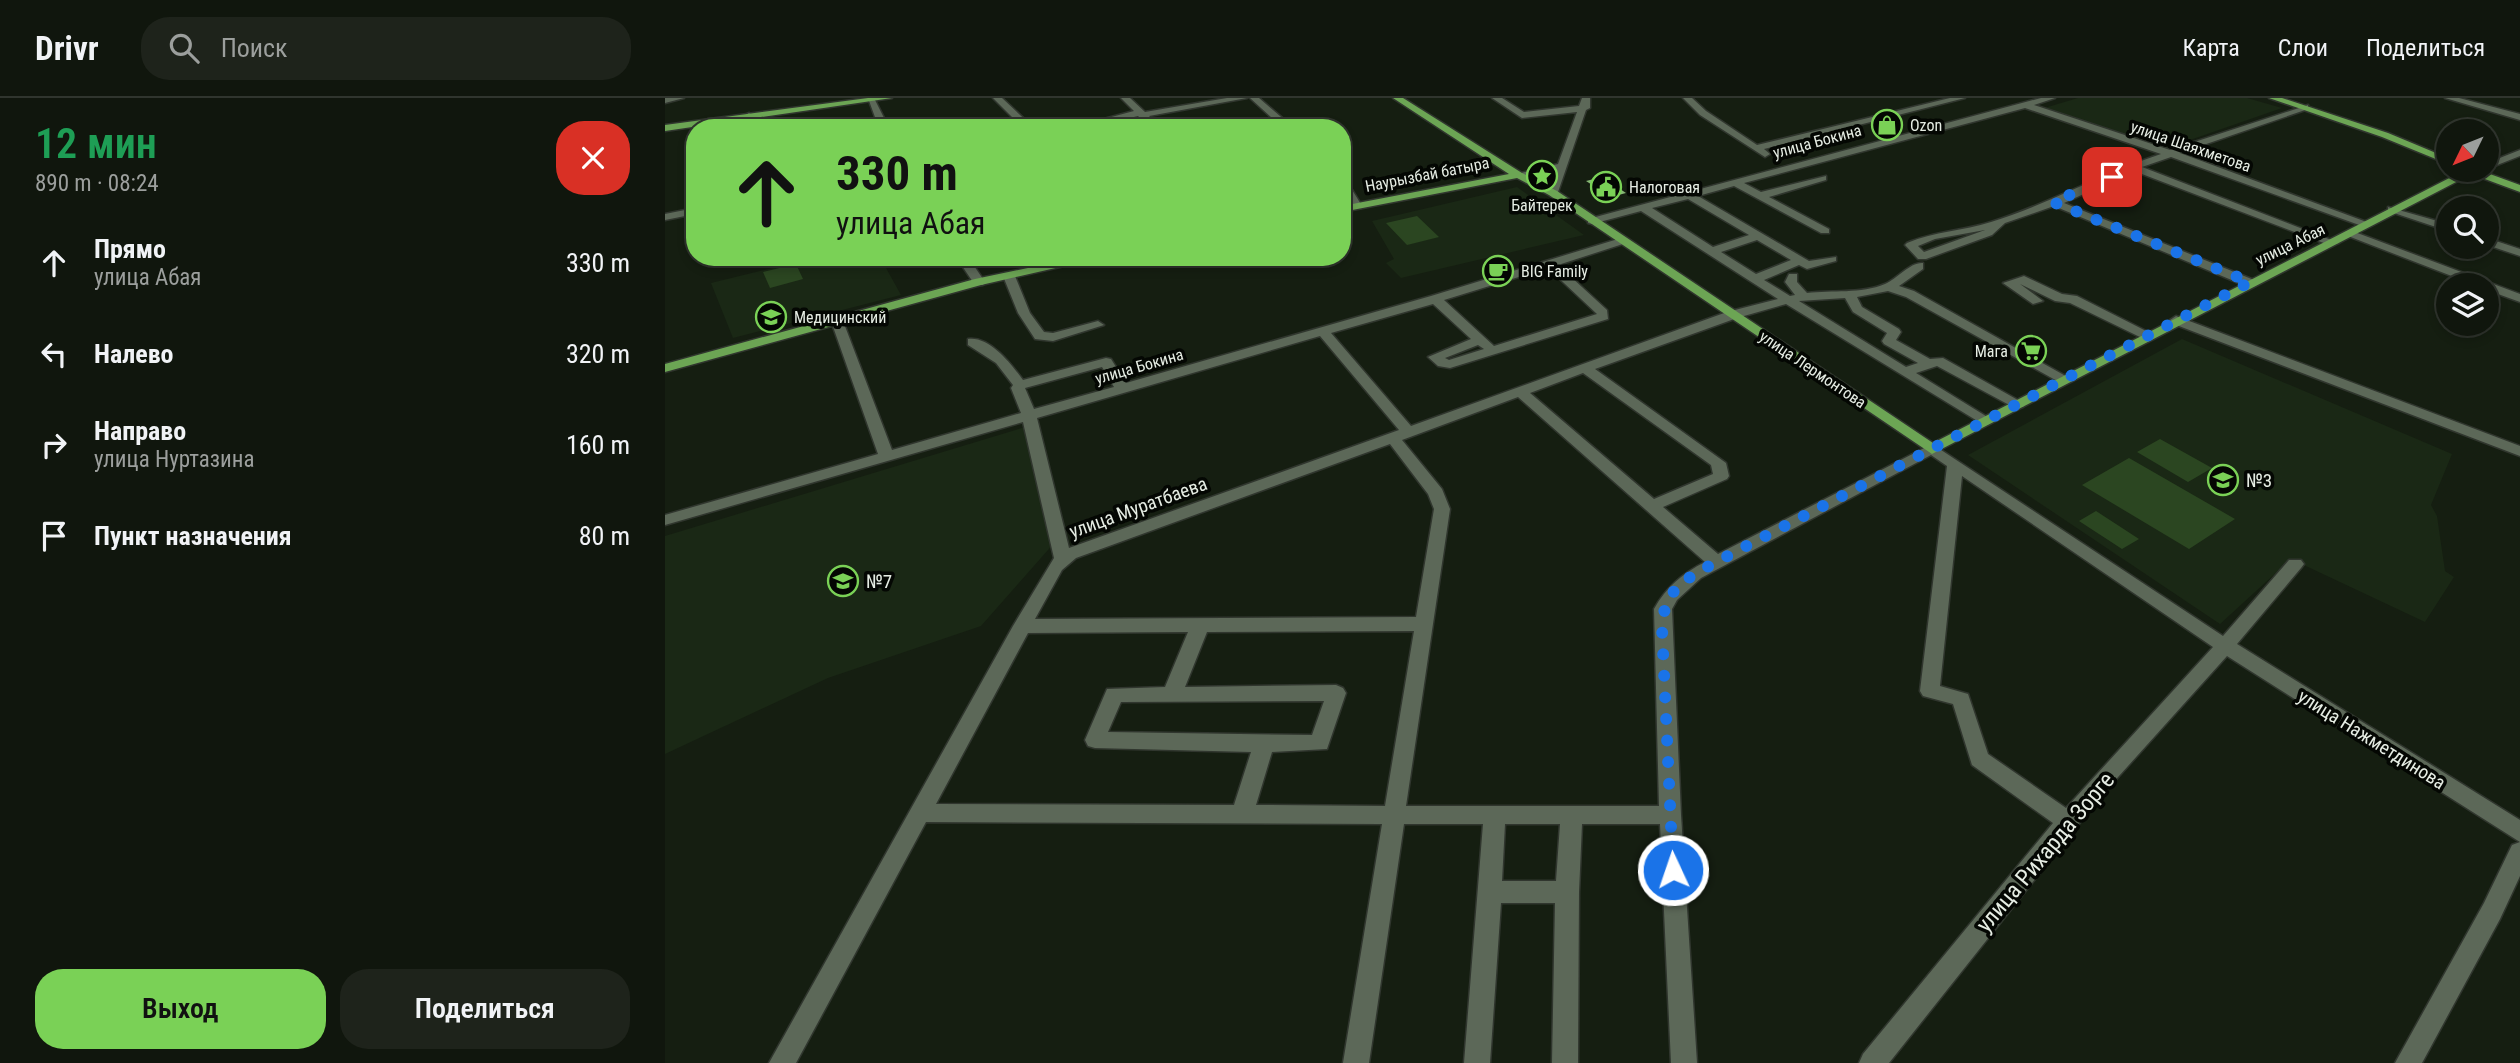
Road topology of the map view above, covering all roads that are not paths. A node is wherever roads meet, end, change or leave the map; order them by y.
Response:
1 (680, 98) edge
2 (888, 98) edge
3 (997, 98) edge
4 (1125, 98) edge
5 (1243, 98) edge
6 (1254, 98) edge
7 (1397, 98) edge
8 (1496, 98) edge
9 (1687, 98) edge
10 (1961, 98) edge
11 (2004, 98) edge
12 (2051, 98) edge
13 (2273, 98) edge
14 (2449, 98) edge
15 (665, 100) edge
16 (871, 100) junction
17 (1585, 103) edge
18 (2025, 105) junction
19 (2305, 107) junction
20 (1140, 114) junction
21 (749, 116) junction
22 (2520, 117) edge
23 (728, 119) edge
24 (750, 119) edge
25 (880, 119) edge
26 (1019, 119) edge
27 (1117, 119) edge
28 (1146, 119) edge
29 (1278, 119) edge
30 (686, 125) edge
31 (665, 128) edge
32 (1755, 148) junction
33 (2520, 153) edge
34 (2167, 155) junction
35 (2436, 156) edge
36 (2499, 161) edge
37 (1561, 166) junction
38 (2133, 167) junction
39 (1785, 168) junction
40 (1518, 175) junction
41 (1822, 177) dead end
42 (2499, 179) edge
43 (1734, 182) junction
44 (2444, 182) edge
45 (2520, 189) edge
46 (1553, 193) junction
47 (1688, 194) junction
48 (1351, 196) edge
49 (1760, 196) junction
50 (2053, 202) junction
51 (1357, 206) junction
52 (1351, 207) edge
53 (1642, 207) junction
54 (2392, 209) junction
55 (686, 213) edge
56 (665, 217) edge
57 (1592, 220) junction
58 (2366, 224) junction
59 (2436, 224) edge
60 (1994, 225) junction
61 (1825, 231) dead end
62 (2351, 234) junction
63 (1757, 236) junction
64 (1622, 241) junction
65 (2333, 243) junction
66 (2499, 245) edge
67 (1712, 251) junction
68 (2520, 253) edge
69 (1832, 259) dead end
70 (1800, 261) junction
71 (1551, 264) junction
72 (968, 266) edge
73 (1056, 266) edge
74 (1919, 267) dead end
75 (1009, 276) junction
76 (1793, 277) dead end
77 (1755, 279) junction
78 (979, 282) junction
79 (2250, 282) junction
80 (1889, 287) junction
81 (1803, 296) junction
82 (1851, 297) junction
83 (2520, 298) edge
84 (1435, 299) junction
85 (1788, 300) junction
86 (2037, 301) dead end
87 (1732, 315) junction
88 (2176, 320) junction
89 (837, 321) junction
90 (1098, 325) dead end
91 (1323, 332) junction
92 (2147, 335) junction
93 (1480, 340) junction
94 (973, 342) dead end
95 (1492, 350) junction
96 (1927, 363) junction
97 (665, 368) edge
98 (1585, 368) junction
99 (1905, 372) junction
100 (2064, 379) junction
101 (1020, 385) junction
102 (1122, 389) junction
103 (1520, 391) junction
104 (2018, 404) junction
105 (1029, 415) junction
106 (1984, 421) junction
107 (1400, 434) junction
108 (1931, 449) junction
109 (2520, 451) edge
110 (886, 455) junction
111 (1955, 466) junction
112 (1651, 506) junction
113 (665, 520) edge
114 (1063, 558) junction
115 (1716, 562) junction
116 (2295, 564) dead end
117 (1424, 624) junction
118 (1200, 625) junction
119 (1022, 626) junction
120 (2225, 646) junction
121 (1172, 695) junction
122 (1263, 744) junction
123 (922, 813) junction
124 (1242, 815) junction
125 (1394, 815) junction
126 (1572, 815) junction
127 (1670, 815) junction
128 (1495, 816) junction
129 (2068, 821) junction
130 (2520, 832) edge
131 (2520, 852) edge
132 (1490, 892) junction
133 (1567, 892) junction
134 (782, 1063) edge
135 (1356, 1063) edge
136 (1477, 1063) edge
137 (1565, 1063) edge
138 (1684, 1063) edge
139 (1872, 1063) edge
140 (2408, 1063) edge

1 - 15 street
2 - 16 main road
3 - 26 street
4 - 20 street
5 - 20 street
6 - 29 street
7 - 40 main road, улица Лермонтова
8 - 17 street
9 - 32 street
10 - 32 street
11 - 18 street, улица Шаяхметова
12 - 18 street, улица Бокина
13 - 19 main road
14 - 22 street
16 - 21 main road
16 - 25 street
17 - 37 street
18 - 34 street, улица Шаяхметова
18 - 39 street, улица Бокина
19 - 34 street
19 - 35 main road
20 - 27 street
20 - 28 street
21 - 23 main road
21 - 24 street
30 - 31 main road
32 - 39 street
33 - 36 street, улица Абая
34 - 38 street
34 - 58 street, улица Шаяхметова
37 - 40 street
37 - 46 street
38 - 50 street
38 - 65 street
39 - 43 street, улица Бокина
40 - 46 main road, улица Лермонтова
40 - 51 main road, Наурызбай батыра
41 - 49 street
42 - 45 main road
43 - 47 street, улица Бокина
43 - 49 street
44 - 54 main road, улица Абая
46 - 57 main road, улица Лермонтова
47 - 53 street, улица Бокина
47 - 63 street
48 - 51 street
49 - 61 street
50 - 60 street
50 - 79 street
51 - 52 main road, Наурызбай батыра
53 - 57 street, улица Бокина
53 - 67 street
54 - 58 main road, улица Абая
54 - 59 street
55 - 56 street
57 - 64 main road, улица Лермонтова
58 - 62 main road, улица Абая
60 - 60 street
62 - 65 main road, улица Абая
62 - 83 street
63 - 67 street
63 - 70 street
64 - 71 street, улица Бокина
64 - 87 main road, улица Лермонтова
65 - 79 main road, улица Абая
66 - 68 street
67 - 77 street
69 - 70 street
70 - 77 street
71 - 84 street, улица Бокина
71 - 95 street
72 - 78 street
73 - 75 main road
74 - 80 street, улица Муратбаева
75 - 78 main road
75 - 90 street
76 - 81 street
77 - 85 street
78 - 89 main road
79 - 88 main road, улица Абая
80 - 82 street, улица Муратбаева
80 - 100 street
81 - 82 street, улица Муратбаева
81 - 85 street, улица Муратбаева
82 - 96 street
84 - 91 street, улица Бокина
84 - 93 street
85 - 87 street, улица Муратбаева
85 - 99 street
86 - 92 street
87 - 98 street, улица Муратбаева
87 - 108 main road, улица Лермонтова
88 - 92 main road, улица Абая
88 - 109 street
89 - 97 main road
89 - 110 street
91 - 102 street, улица Бокина
91 - 107 street
92 - 100 main road, улица Абая
93 - 95 street
93 - 95 street
94 - 101 street
96 - 99 street
96 - 104 street
98 - 103 street, улица Муратбаева
98 - 112 street
99 - 106 street
100 - 104 main road, улица Абая
101 - 102 street
101 - 105 street
102 - 105 street, улица Бокина
103 - 107 street, улица Муратбаева
103 - 112 street
104 - 106 main road, улица Абая
105 - 110 street, улица Бокина
105 - 114 street
106 - 108 main road, улица Абая
107 - 114 street, улица Муратбаева
107 - 117 street
108 - 111 street, улица Лермонтова
108 - 115 street
110 - 113 street, улица Бокина
111 - 120 street, улица Лермонтова
111 - 129 street
112 - 115 street
114 - 119 street, улица Муратбаева
115 - 127 street
116 - 120 street, улица Рихарда Зорге
117 - 118 street
117 - 125 street
118 - 119 street
118 - 121 street
119 - 123 street, улица Муратбаева
120 - 129 street, улица Рихарда Зорге
120 - 130 street, улица Нажметдинова
121 - 122 street
121 - 122 street
122 - 124 street
123 - 124 street
123 - 134 street, улица Муратбаева
124 - 125 street
125 - 128 street
125 - 135 street
126 - 127 street
126 - 128 street
126 - 133 street
127 - 138 street
128 - 132 street
129 - 139 street, улица Рихарда Зорге
131 - 140 street
132 - 133 street
132 - 136 street
133 - 137 street

